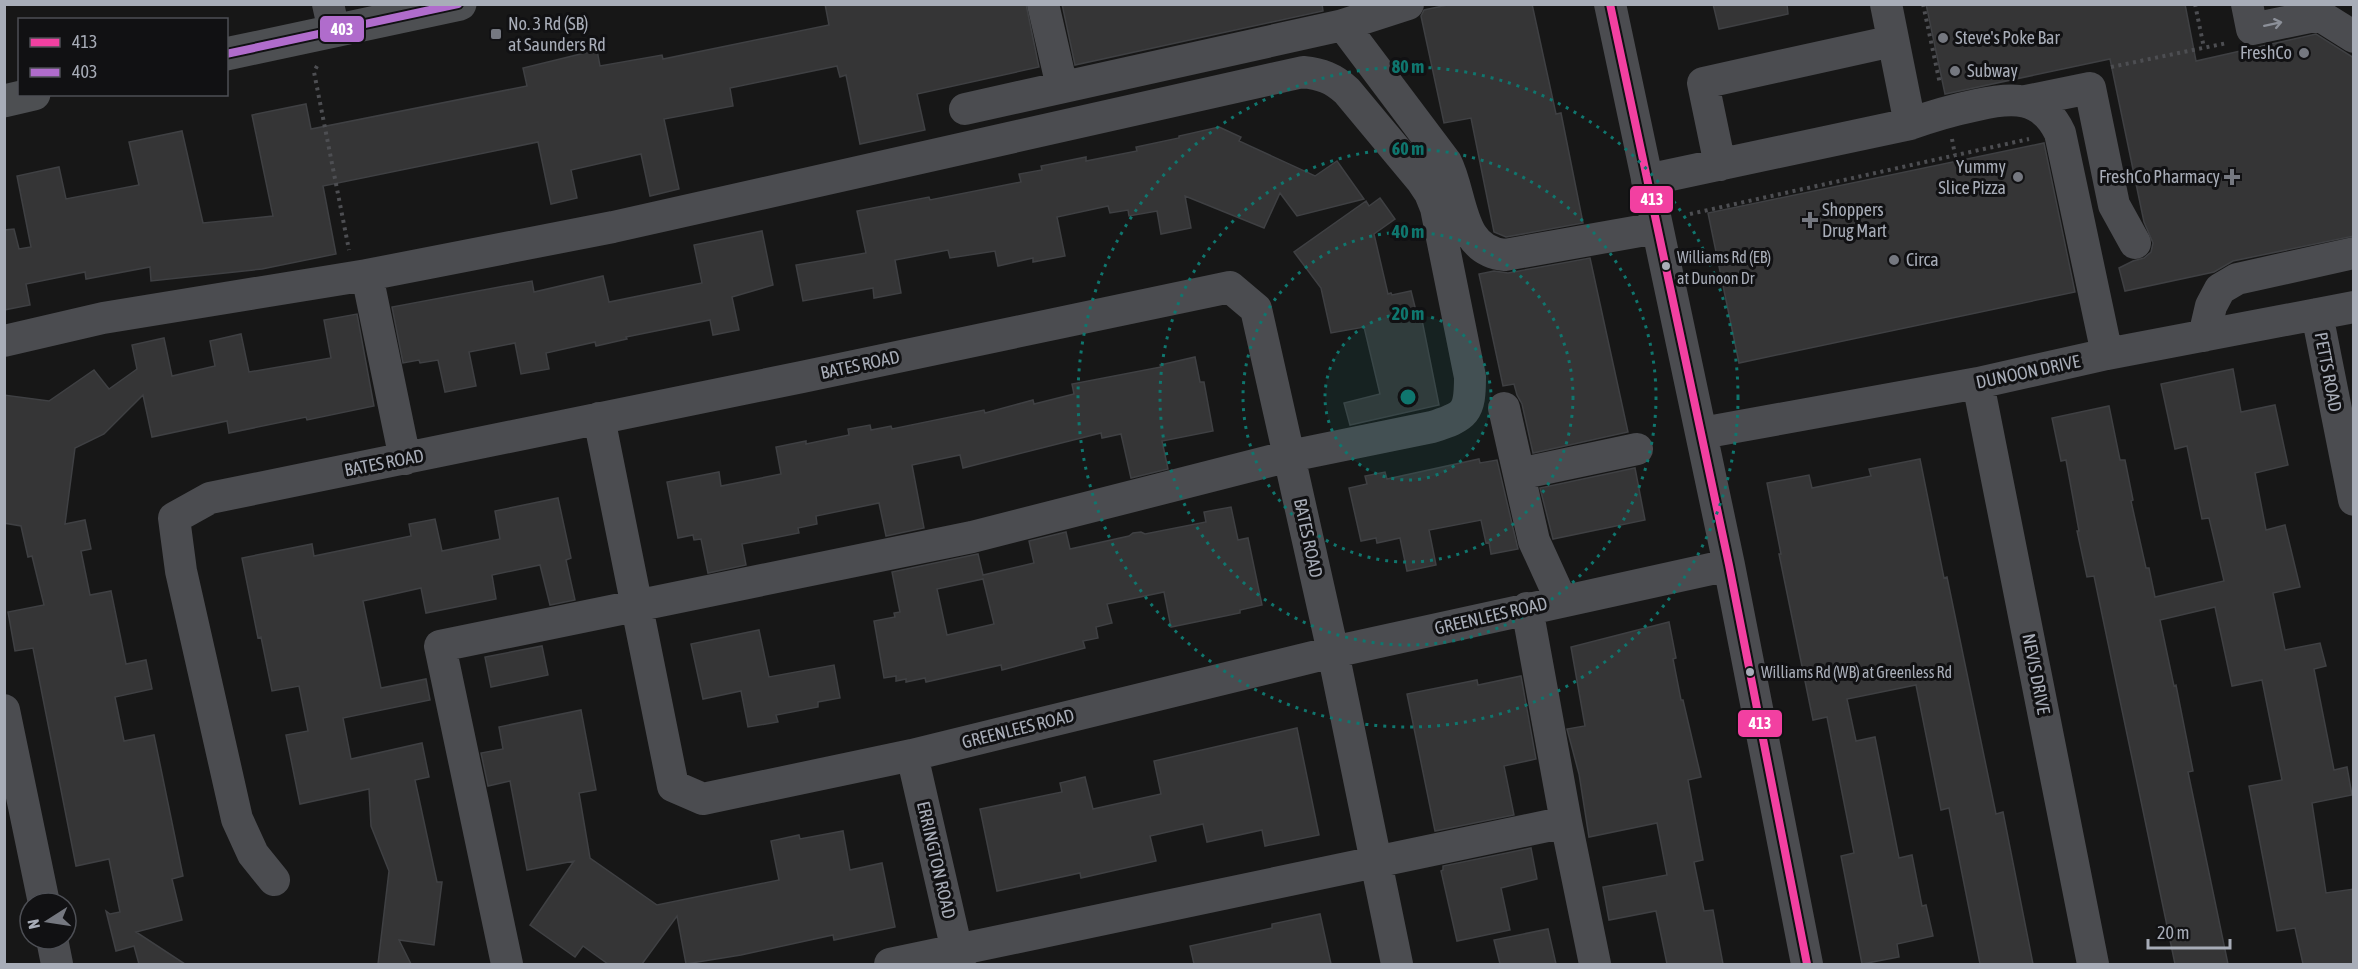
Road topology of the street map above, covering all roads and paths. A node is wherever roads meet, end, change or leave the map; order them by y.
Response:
1 (460, 4) edge
2 (1043, 4) edge
3 (1408, 4) edge
4 (1610, 4) edge
5 (1886, 4) edge
6 (1923, 4) edge
7 (2195, 4) edge
8 (2247, 4) edge
9 (2318, 10) edge
10 (331, 18) edge
11 (1328, 20) edge
12 (2354, 37) edge
13 (1893, 41) junction
14 (2237, 41) dead end
15 (2204, 48) junction
16 (228, 53) edge
17 (314, 72) dead end
18 (2088, 76) junction
19 (1940, 84) dead end
20 (1062, 87) junction
21 (25, 96) edge
22 (4, 101) edge
23 (2026, 101) junction
24 (965, 109) dead end
25 (1910, 124) junction
26 (2060, 133) junction
27 (1720, 165) junction
28 (1647, 180) junction
29 (1690, 214) dead end
30 (1657, 228) junction
31 (2134, 243) dead end
32 (2354, 253) edge
33 (358, 265) junction
34 (2354, 307) edge
35 (2317, 314) junction
36 (2204, 336) junction
37 (4, 340) edge
38 (2107, 354) junction
39 (1978, 383) junction
40 (1504, 408) dead end
41 (599, 418) junction
42 (1702, 433) junction
43 (1637, 449) dead end
44 (1290, 456) junction
45 (405, 459) junction
46 (1519, 474) junction
47 (2354, 500) edge
48 (1730, 565) junction
49 (1561, 600) junction
50 (636, 606) junction
51 (1527, 608) junction
52 (1333, 652) junction
53 (4, 710) edge
54 (912, 755) junction
55 (1566, 822) junction
56 (1377, 862) junction
57 (274, 880) dead end
58 (42, 891) edge
59 (958, 958) edge
60 (507, 964) edge
61 (890, 964) edge
62 (1397, 964) edge
63 (1595, 964) edge
64 (1807, 964) edge
65 (2092, 964) edge

1 - 10 main road
2 - 20 street
3 - 11 street
4 - 28 street
5 - 13 street
6 - 19 path
7 - 15 path
8 -> 9 street
9 - 12 street
10 - 16 main road
11 - 20 street
11 - 30 street
13 - 25 street
13 - 27 street
14 - 15 path
15 - 18 path
17 - 33 path
18 - 23 street
18 - 31 street
20 - 24 street
21 - 22 main road
23 - 25 street
23 - 26 street
25 - 27 street
26 - 29 path
26 - 38 street
27 - 28 street
28 - 30 street
30 - 42 street
32 - 36 street
33 - 37 street
33 - 44 street
33 - 45 street
34 - 35 street, DUNOON DRIVE
35 - 36 street, DUNOON DRIVE
35 - 47 street, PETTS ROAD
36 - 38 street, DUNOON DRIVE
38 - 39 street, DUNOON DRIVE
39 - 42 street, DUNOON DRIVE
39 - 65 street, NEVIS DRIVE
40 - 46 street
41 - 44 street, BATES ROAD
41 - 45 street, BATES ROAD
41 - 50 street, GREENLEES ROAD
42 - 48 street
43 - 46 street
44 - 50 street
44 - 52 street, BATES ROAD
45 - 57 street, BATES ROAD
46 - 49 street
48 - 49 street, GREENLEES ROAD
48 - 64 street
49 - 51 street, GREENLEES ROAD
50 - 54 street, GREENLEES ROAD
50 - 60 street
51 - 52 street, GREENLEES ROAD
51 - 55 street
52 - 54 street, GREENLEES ROAD
52 - 56 street, BATES ROAD
53 - 58 street
54 - 59 street, ERRINGTON ROAD
55 - 56 street
55 - 63 street
56 - 59 street
56 - 62 street, BATES ROAD
59 - 61 street

